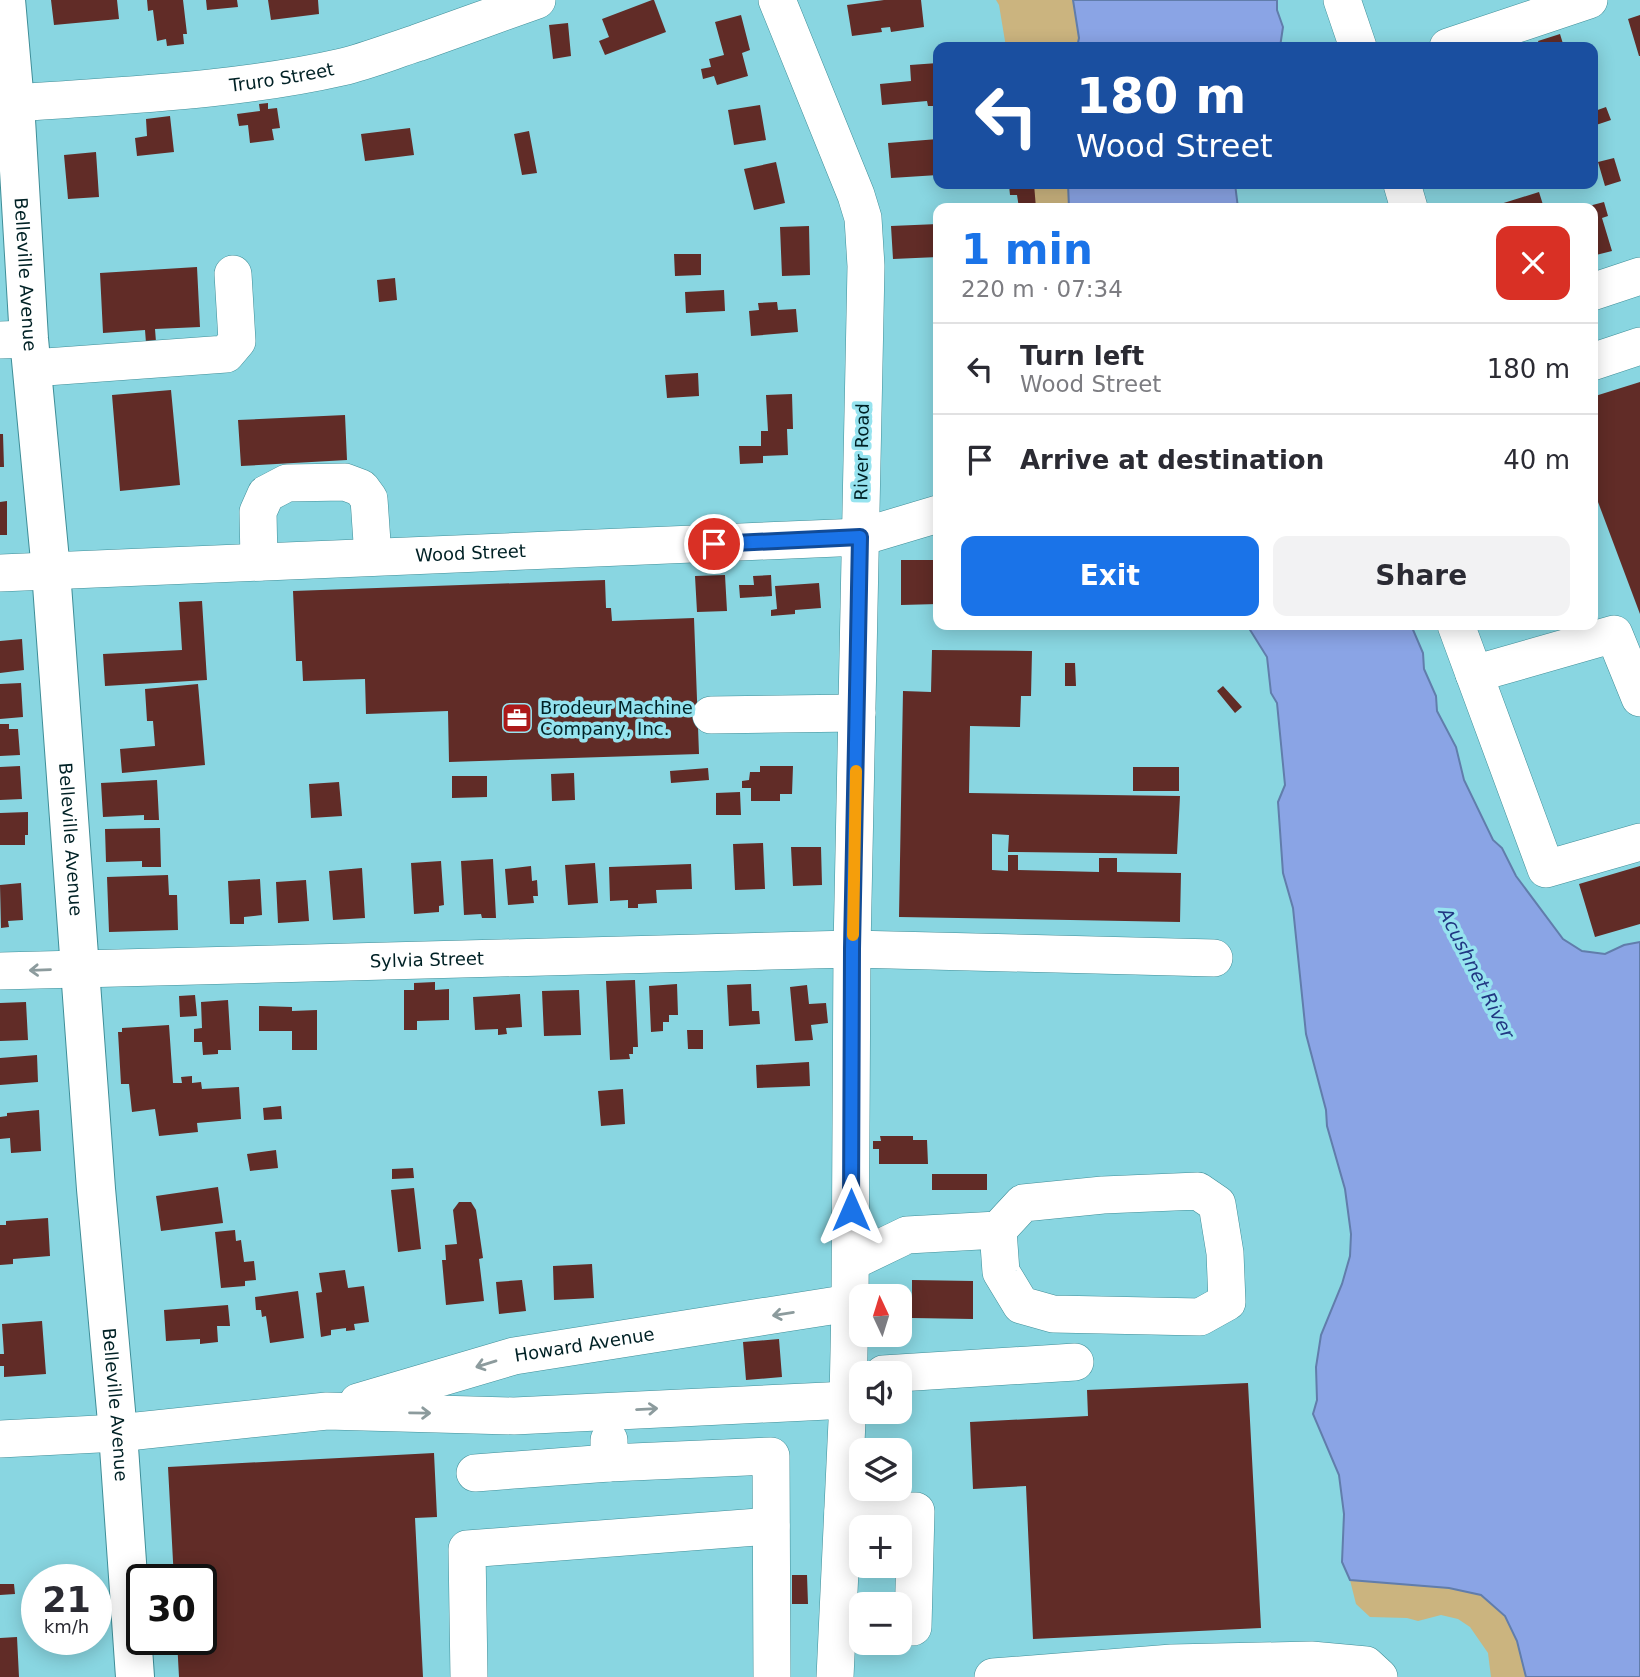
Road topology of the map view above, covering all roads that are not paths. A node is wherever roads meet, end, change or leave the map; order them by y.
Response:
1 (6, 0) edge
2 (537, 0) edge
3 (777, 0) edge
4 (1342, 0) edge
5 (1589, 0) edge
6 (1357, 42) edge
7 (1463, 42) edge
8 (15, 103) junction
9 (233, 274) dead end
10 (1640, 276) edge
11 (1598, 290) edge
12 (1640, 345) edge
13 (20, 349) edge
14 (1598, 360) edge
15 (933, 515) edge
16 (860, 537) junction
17 (373, 557) junction
18 (259, 562) junction
19 (51, 571) junction
20 (0, 573) edge
21 (1458, 630) edge
22 (1474, 674) junction
23 (1640, 698) edge
24 (857, 713) junction
25 (711, 715) dead end
26 (1640, 842) edge
27 (852, 949) junction
28 (1214, 958) dead end
29 (80, 969) junction
30 (0, 971) edge
31 (998, 1230) junction
32 (851, 1262) junction
33 (850, 1284) edge
34 (849, 1303) edge
35 (1075, 1362) dead end
36 (912, 1376) edge
37 (849, 1382) edge
38 (327, 1411) junction
39 (609, 1411) junction
40 (854, 1424) edge
41 (118, 1433) junction
42 (0, 1438) edge
43 (609, 1463) junction
44 (475, 1474) dead end
45 (843, 1511) junction
46 (771, 1526) junction
47 (912, 1626) edge
48 (849, 1627) edge
49 (135, 1677) edge
50 (469, 1677) edge
51 (772, 1677) edge
52 (835, 1677) edge
53 (993, 1677) edge
54 (1379, 1677) edge

1 - 8 main road, Belleville Avenue
2 - 8 street, Truro Street
3 - 16 street, River Road
4 - 6 street
5 - 7 street
8 - 13 main road, Belleville Avenue
9 - 13 street
10 - 11 street
12 - 14 street
13 - 19 main road, Belleville Avenue
15 - 16 street, Wood Street
16 - 17 street, Wood Street
16 - 24 street, River Road
17 - 18 street, Wood Street
17 - 18 street
18 - 19 street, Wood Street
19 - 20 street, Wood Street
19 - 29 main road, Belleville Avenue
21 - 22 street
22 - 23 street
22 - 26 street
24 - 25 street
24 - 27 street, River Road
27 - 28 street, Sylvia Street
27 - 29 street, Sylvia Street
27 - 32 street, River Road
29 -> 30 street, Sylvia Street
29 - 41 main road, Belleville Avenue
31 - 31 street
31 - 32 street
32 - 33 street, River Road
34 -> 38 street, Howard Avenue
35 - 36 street, Howard Avenue
39 -> 37 street, Howard Avenue
38 -> 39 street, Howard Avenue
38 - 41 street, Howard Avenue
39 - 43 street
40 - 45 street, River Road
41 - 42 street, Howard Avenue
41 - 49 main road, Belleville Avenue
43 - 44 street
43 - 46 street
45 - 47 street
45 - 48 street, River Road
46 - 50 street
46 - 51 street
48 - 52 street, River Road
53 - 54 street

